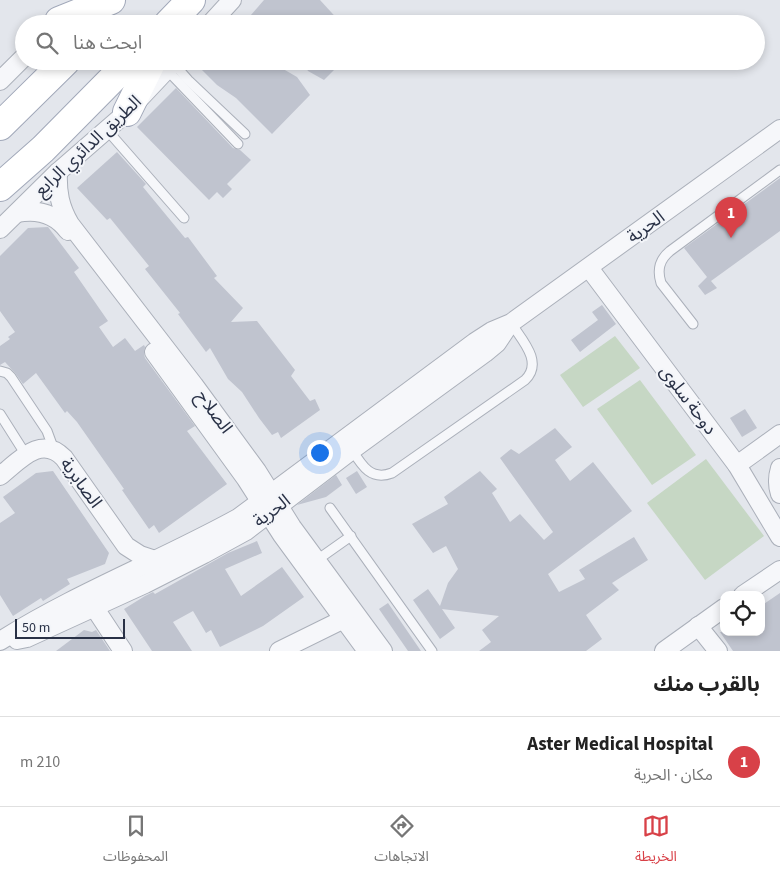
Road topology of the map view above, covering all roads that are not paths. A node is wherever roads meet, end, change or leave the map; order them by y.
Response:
1 (112, 0) edge
2 (126, 0) edge
3 (232, 0) edge
4 (63, 15) edge
5 (112, 15) edge
6 (218, 15) edge
7 (15, 66) edge
8 (57, 70) edge
9 (121, 70) edge
10 (162, 70) edge
11 (172, 70) edge
12 (175, 70) edge
13 (1, 80) edge
14 (126, 112) joint
15 (0, 126) edge
16 (107, 130) junction
17 (780, 130) edge
18 (245, 134) dead end
19 (238, 144) dead end
20 (780, 170) edge
21 (58, 172) junction
22 (0, 187) edge
23 (16, 213) junction
24 (184, 218) dead end
25 (0, 229) edge
26 (83, 247) junction
27 (589, 268) junction
28 (511, 323) junction
29 (693, 324) dead end
30 (0, 371) edge
31 (0, 414) edge
32 (780, 434) edge
33 (54, 450) junction
34 (352, 450) junction
35 (26, 455) junction
36 (737, 465) junction
37 (780, 468) edge
38 (0, 476) edge
39 (780, 494) edge
40 (270, 503) junction
41 (330, 508) dead end
42 (351, 536) junction
43 (780, 537) edge
44 (126, 546) junction
45 (156, 560) junction
46 (317, 560) junction
47 (780, 570) edge
48 (119, 577) junction
49 (750, 591) edge
50 (94, 607) junction
51 (720, 611) edge
52 (344, 619) junction
53 (698, 626) junction
54 (0, 641) edge
55 (0, 645) edge
56 (124, 651) edge
57 (279, 651) edge
58 (367, 651) edge
59 (383, 651) edge
60 (432, 651) edge
61 (664, 651) edge
62 (718, 651) edge

1 - 4 main road
2 - 5 main road
3 - 6 street
7 - 13 street
8 - 15 main road
9 - 22 main road, الطريق الدائري الرابع
10 - 14 main road
11 - 19 lane
12 - 18 lane
14 - 16 street, الطريق الدائري الرابع
16 - 21 street, الطريق الدائري الرابع
16 - 24 lane
17 - 27 street, الحرية
20 - 29 lane
21 - 23 street, الطريق الدائري الرابع
21 - 26 street, الصلاح
23 - 25 street, الطريق الدائري الرابع
23 - 26 street, الصلاح
26 - 40 street, الصلاح
27 - 28 street, الحرية
27 - 36 street, دوحة سلوى
28 - 34 street, الحرية
28 - 34 lane
28 - 40 street, الحرية
30 - 33 lane
31 - 35 lane
32 - 36 street
33 - 35 street, الصابرية
33 - 44 street, الصابرية
34 - 40 street, الحرية
35 - 38 street, الصابرية
36 - 43 street, دوحة سلوى
37 - 39 street
40 - 45 street, الحرية
40 - 46 street, الصلاح
40 - 50 street, الحرية
40 - 52 street, الصلاح
41 - 42 lane
42 - 46 lane
42 - 60 lane
44 - 45 street, الصابرية
44 - 48 street
45 - 48 street, الحرية
46 - 59 street, الصلاح
47 - 49 street
48 - 54 street, الحرية
50 - 55 street, الحرية
50 - 56 street
51 - 53 street
52 - 57 street
52 - 58 street, الصلاح
53 - 61 street
53 - 62 street

